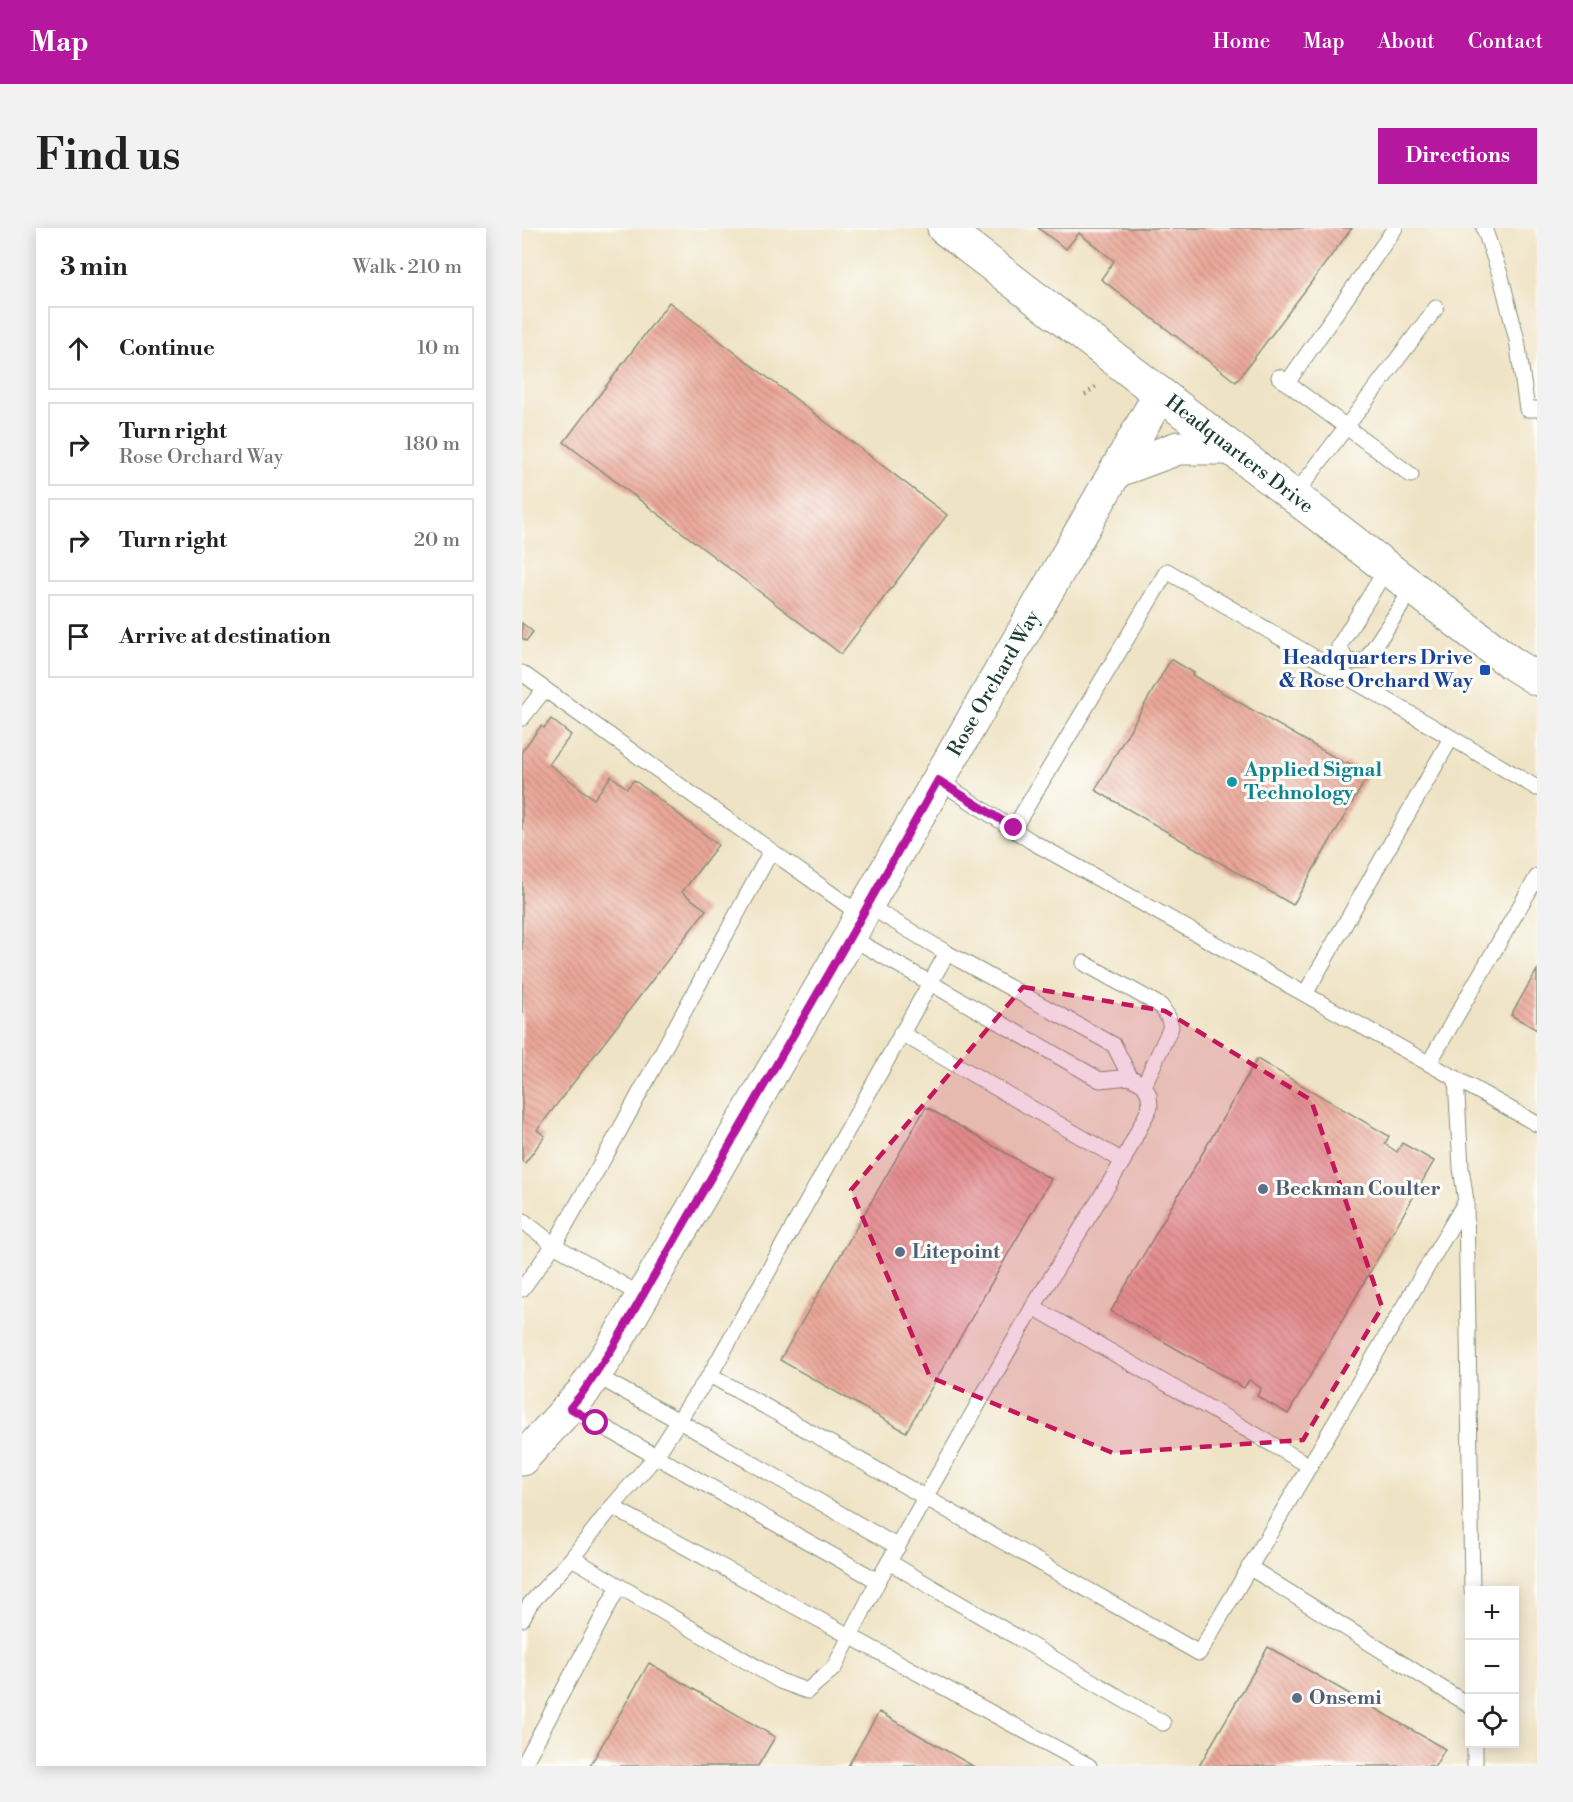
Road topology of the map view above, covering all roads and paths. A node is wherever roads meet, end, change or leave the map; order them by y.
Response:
1 (944, 228) edge
2 (1395, 228) edge
3 (1484, 228) edge
4 (1436, 308) dead end
5 (1102, 382) dead end
6 (1160, 393) junction
7 (1085, 395) dead end
8 (1537, 409) edge
9 (1346, 427) junction
10 (1231, 448) junction
11 (1116, 471) junction
12 (1411, 476) dead end
13 (1294, 496) junction
14 (1387, 568) junction
15 (1413, 588) junction
16 (1345, 667) junction
17 (522, 673) edge
18 (1537, 679) edge
19 (544, 690) junction
20 (522, 718) edge
21 (1451, 738) junction
22 (938, 780) junction
23 (1537, 788) edge
24 (1014, 828) junction
25 (771, 851) junction
26 (1537, 878) edge
27 (859, 919) junction
28 (947, 953) junction
29 (1084, 963) dead end
30 (929, 983) junction
31 (1305, 994) junction
32 (901, 1033) junction
33 (1429, 1063) junction
34 (1456, 1078) junction
35 (1137, 1081) junction
36 (1537, 1124) edge
37 (1123, 1161) junction
38 (1466, 1201) junction
39 (522, 1220) edge
40 (554, 1245) junction
41 (523, 1286) edge
42 (642, 1296) junction
43 (1033, 1307) junction
44 (595, 1375) junction
45 (710, 1375) junction
46 (570, 1408) junction
47 (679, 1421) junction
48 (656, 1456) junction
49 (522, 1459) edge
50 (1310, 1466) junction
51 (926, 1497) junction
52 (612, 1507) junction
53 (898, 1547) junction
54 (572, 1558) junction
55 (889, 1562) junction
56 (1249, 1567) junction
57 (878, 1581) junction
58 (619, 1586) junction
59 (1472, 1586) edge
60 (522, 1619) edge
61 (849, 1637) junction
62 (1465, 1703) edge
63 (1162, 1723) dead end
64 (1475, 1748) edge
65 (523, 1766) edge
66 (1089, 1766) edge
67 (1475, 1766) edge

1 - 6 street, Headquarters Drive
2 - 9 lane
3 - 8 lane
4 - 9 lane
5 - 7 path
6 - 10 street, Headquarters Drive
6 - 11 street, Rose Orchard Way
9 - 12 lane
9 - 13 lane
10 - 11 street
10 - 13 street, Headquarters Drive
11 - 22 street, Rose Orchard Way
13 - 14 street, Headquarters Drive
14 - 15 street, Headquarters Drive
14 - 16 lane
15 - 16 lane
15 - 18 street, Headquarters Drive
16 - 21 lane
16 - 24 lane
17 - 19 lane
19 - 20 lane
19 - 25 lane
21 - 23 lane
21 - 31 lane
22 - 24 lane
22 - 27 street, Rose Orchard Way
24 - 31 lane
25 - 27 lane
25 - 40 lane
26 - 33 lane
27 - 28 lane
27 - 30 lane
27 - 42 street, Rose Orchard Way
28 - 30 lane
28 - 35 lane
29 - 35 lane
30 - 32 lane
30 - 35 lane
31 - 33 lane
32 - 37 lane
32 - 45 lane
33 - 34 lane
34 - 36 lane
34 - 38 lane
35 - 37 lane
37 - 43 lane
38 - 50 lane
38 - 59 lane
39 - 40 lane
40 - 41 lane
40 - 42 lane
42 - 44 street, Rose Orchard Way
43 - 50 lane
43 - 51 lane
44 - 46 street, Rose Orchard Way
44 - 47 lane
45 - 47 lane
45 - 51 lane
46 - 48 lane
46 - 49 street, Rose Orchard Way
47 - 48 lane
47 - 53 lane
48 - 52 lane
48 - 57 lane
50 - 56 lane
51 - 53 lane
51 - 56 lane
52 - 54 lane
52 - 61 lane
53 - 55 lane
54 - 58 lane
54 - 60 lane
55 - 57 lane
55 - 63 lane
56 - 62 lane
57 - 61 lane
58 - 61 lane
58 - 65 lane
61 - 66 lane
64 - 67 lane

